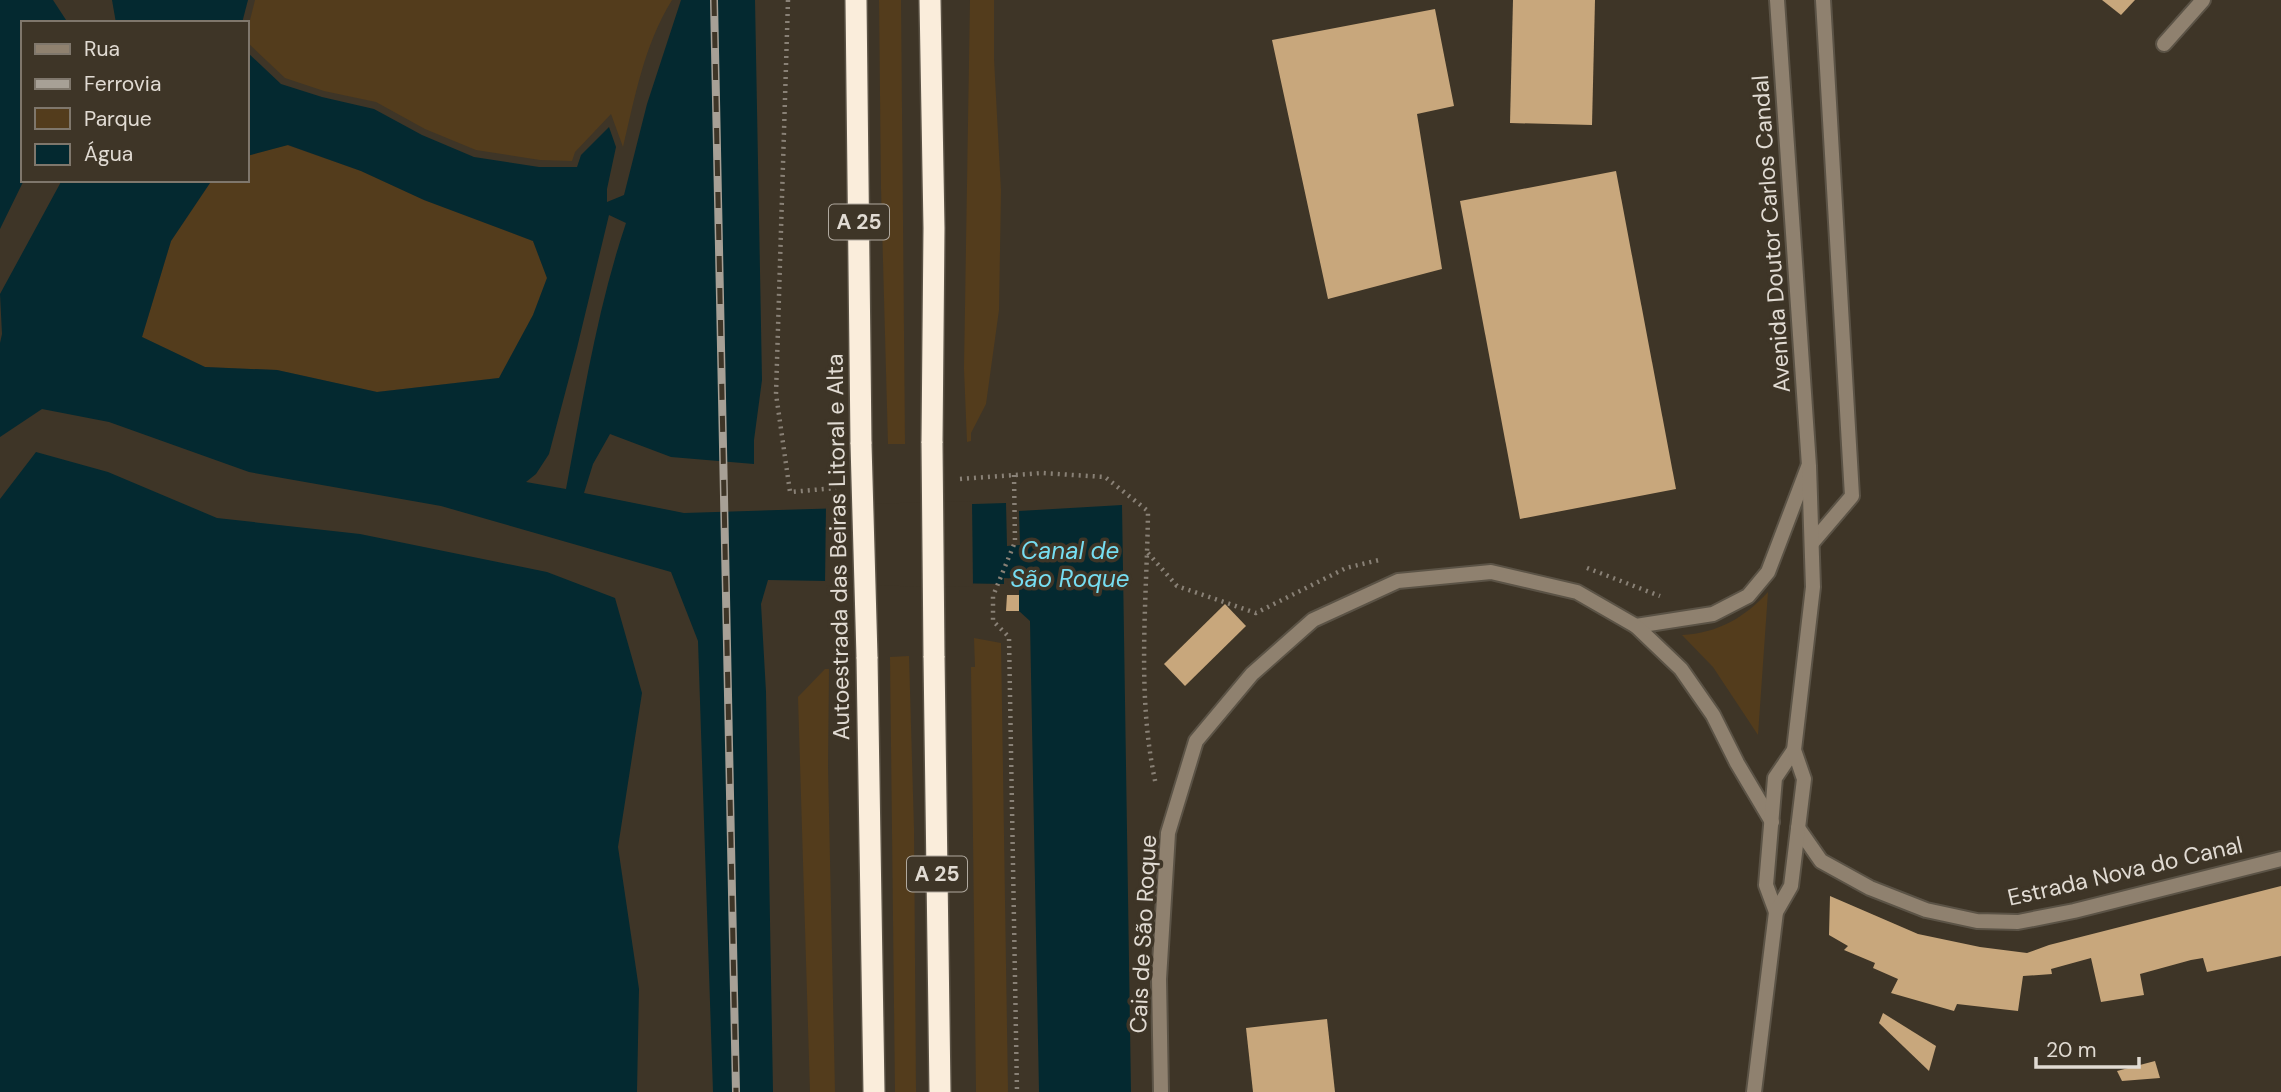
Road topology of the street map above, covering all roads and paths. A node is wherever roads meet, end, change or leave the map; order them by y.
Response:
1 (856, 0) edge
2 (930, 0) edge
3 (1777, 0) edge
4 (1823, 0) edge
5 (2203, 0) edge
6 (2164, 44) dead end
7 (1809, 466) junction
8 (1014, 475) dead end
9 (1812, 543) junction
10 (1636, 626) junction
11 (1794, 750) junction
12 (1772, 822) junction
13 (1798, 828) junction
14 (2281, 859) edge
15 (1776, 912) junction
16 (874, 1092) edge
17 (940, 1092) edge
18 (1017, 1092) edge
19 (1161, 1092) edge
20 (1754, 1092) edge

1 - 16 highway, Autoestrada das Beiras Litoral e Alta / A 25, bridge
2 - 17 highway, A 25, bridge
3 - 7 street, Avenida Doutor Carlos Candal
4 - 9 street
5 - 6 street
7 - 9 street, Avenida Doutor Carlos Candal
7 - 10 street, Avenida Doutor Carlos Candal
8 - 18 path
9 - 11 street, Avenida Doutor Carlos Candal
10 - 12 street
10 - 19 street, Cais de São Roque
11 - 12 street, Avenida Doutor Carlos Candal
11 - 13 street, Avenida Doutor Carlos Candal
12 - 15 street, Avenida Doutor Carlos Candal
13 - 14 street, Estrada Nova do Canal
13 - 15 street, Avenida Doutor Carlos Candal
15 - 20 street, Avenida Doutor Carlos Candal

